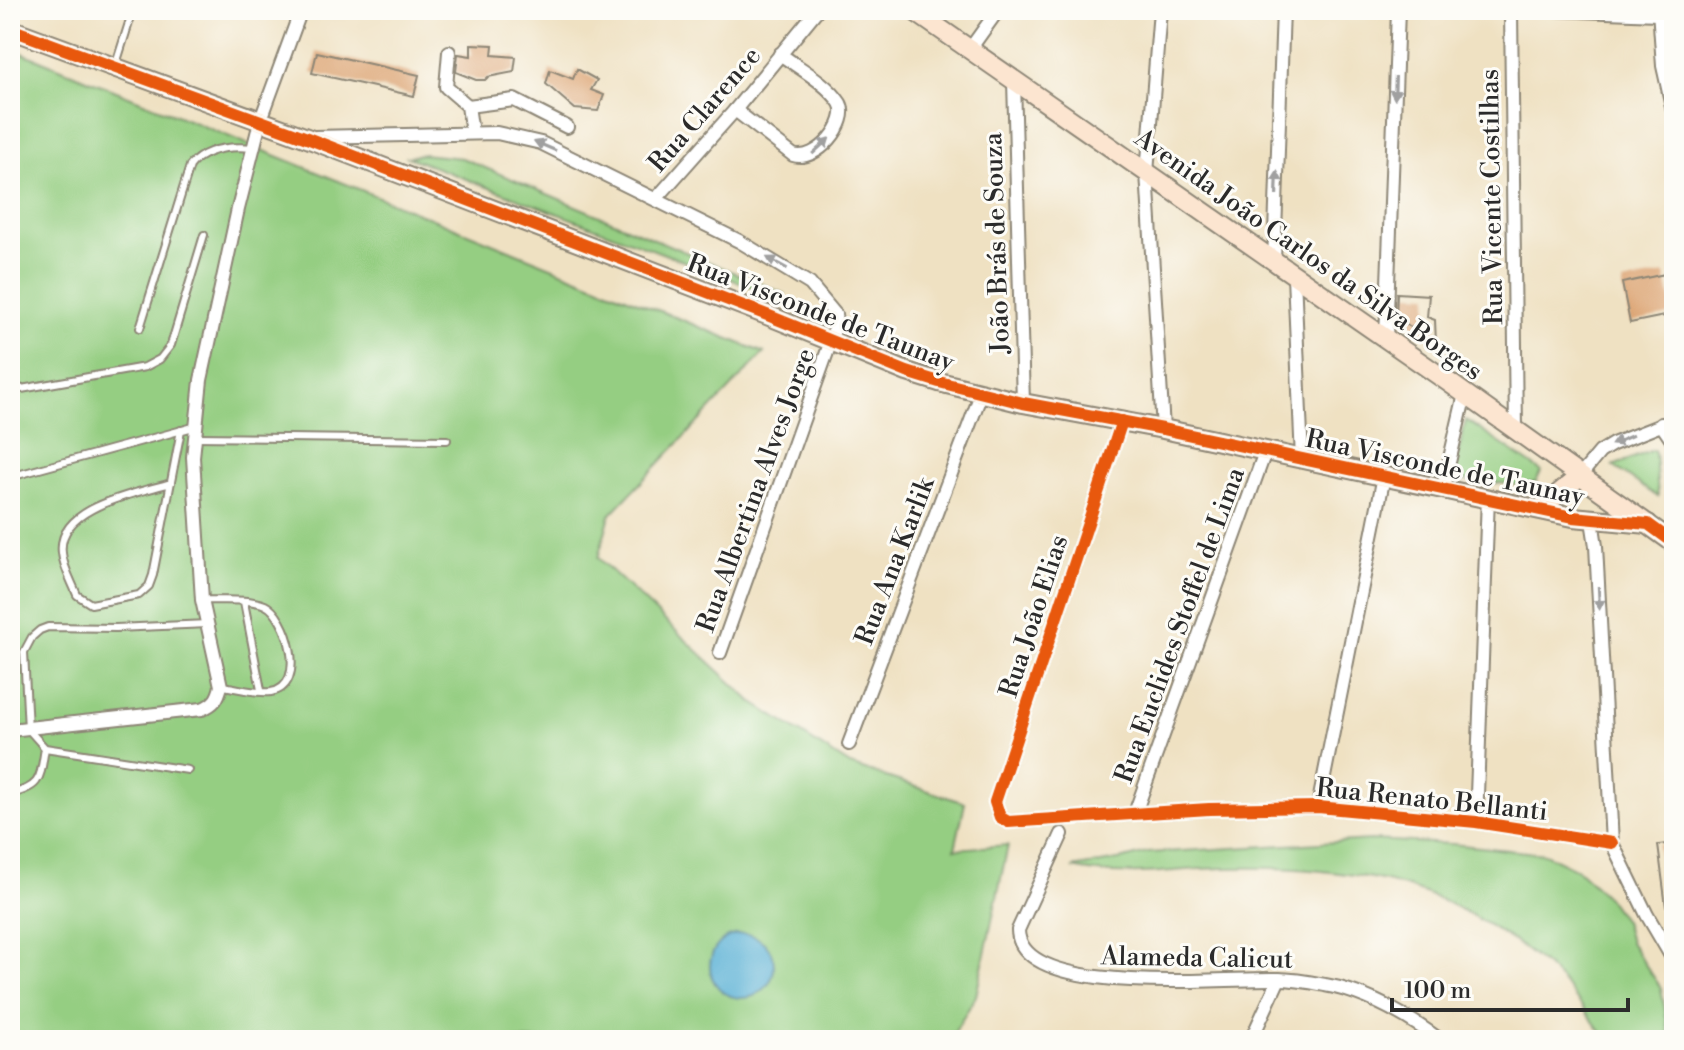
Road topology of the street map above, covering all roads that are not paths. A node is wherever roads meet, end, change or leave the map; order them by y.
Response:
1 (133, 10) edge
2 (301, 10) edge
3 (817, 10) edge
4 (913, 10) edge
5 (998, 10) edge
6 (1160, 10) edge
7 (1283, 10) edge
8 (1398, 10) edge
9 (1511, 10) edge
10 (1555, 10) edge
11 (1658, 12) edge
12 (10, 29) edge
13 (970, 49) junction
14 (449, 52) dead end
15 (780, 54) junction
16 (115, 68) junction
17 (1014, 81) junction
18 (468, 106) junction
19 (735, 110) junction
20 (1674, 115) edge
21 (260, 122) junction
22 (567, 127) dead end
23 (472, 133) junction
24 (307, 138) junction
25 (253, 148) junction
26 (1147, 173) junction
27 (656, 199) junction
28 (204, 235) dead end
29 (1274, 261) junction
30 (1294, 276) junction
31 (140, 328) dead end
32 (1386, 339) junction
33 (831, 341) junction
34 (10, 391) edge
35 (981, 394) junction
36 (1465, 394) junction
37 (1023, 403) junction
38 (1674, 420) edge
39 (1122, 421) junction
40 (1661, 424) junction
41 (1163, 429) junction
42 (181, 430) junction
43 (196, 431) junction
44 (1516, 431) junction
45 (447, 440) dead end
46 (1674, 443) edge
47 (1265, 452) junction
48 (1302, 460) junction
49 (1384, 476) junction
50 (1580, 476) junction
51 (10, 477) edge
52 (171, 483) junction
53 (1443, 488) junction
54 (1488, 497) junction
55 (1540, 509) junction
56 (1592, 520) junction
57 (1648, 524) junction
58 (1674, 543) edge
59 (202, 600) junction
60 (244, 602) junction
61 (208, 624) junction
62 (720, 653) dead end
63 (221, 686) junction
64 (261, 690) junction
65 (28, 729) junction
66 (10, 730) edge
67 (849, 744) dead end
68 (45, 748) junction
69 (188, 770) dead end
70 (10, 794) edge
71 (1318, 807) junction
72 (1135, 813) junction
73 (1008, 822) joint
74 (1476, 822) junction
75 (1062, 834) dead end
76 (1612, 843) junction
77 (1674, 961) edge
78 (1279, 979) junction
79 (1251, 1040) edge
80 (1440, 1040) edge

1 - 16 lane
2 - 21 street
3 - 15 street, Rua Clarence
4 - 13 street, Avenida João Carlos da Silva Borges
5 - 13 street
6 - 26 street
29 -> 7 street
8 -> 32 street
9 - 44 street, Rua Vicente Costilhas
10 - 11 street
11 - 20 street
12 - 16 street, Rua Visconde de Taunay
13 - 17 street, Avenida João Carlos da Silva Borges
14 - 18 street
15 - 19 street, Rua Clarence
19 -> 15 street
16 - 21 street, Rua Visconde de Taunay
17 - 26 street, Avenida João Carlos da Silva Borges
17 - 37 street, João Brás de Souza
18 - 22 street
18 - 23 street
19 - 27 street, Rua Clarence
21 - 24 street, Rua Visconde de Taunay
21 - 25 street
23 - 24 street, Rua Visconde de Taunay
27 -> 23 street, Rua Visconde de Taunay
24 - 33 street, Rua Visconde de Taunay
25 - 31 lane
25 - 43 street
26 - 29 street, Avenida João Carlos da Silva Borges
26 - 41 street
33 -> 27 street, Rua Visconde de Taunay
28 - 34 lane
29 - 30 street, Avenida João Carlos da Silva Borges
30 - 32 street, Avenida João Carlos da Silva Borges
30 - 48 street
32 - 36 street, Avenida João Carlos da Silva Borges
33 - 35 street, Rua Visconde de Taunay
33 - 62 street, Rua Albertina Alves Jorge
35 - 37 street, Rua Visconde de Taunay
35 - 67 street, Rua Ana Karlik
36 - 44 street, Avenida João Carlos da Silva Borges
36 - 53 street
37 - 39 street, Rua Visconde de Taunay
38 - 40 street
39 - 41 street, Rua Visconde de Taunay
39 - 73 street, Rua João Elias
40 - 46 street
40 -> 50 street
41 - 47 street, Rua Visconde de Taunay
42 - 43 lane
42 - 51 lane
42 - 52 lane
43 - 45 lane
43 - 59 street
44 - 50 street, Avenida João Carlos da Silva Borges
47 - 48 street, Rua Visconde de Taunay
47 - 72 street, Rua Euclides Stoffel de Lima
48 - 49 street, Rua Visconde de Taunay
49 - 53 street, Rua Visconde de Taunay
49 - 71 street
50 - 55 street, Rua Visconde de Taunay
50 - 57 street, Avenida João Carlos da Silva Borges
52 - 52 lane
53 - 54 street, Rua Visconde de Taunay
54 - 55 street, Rua Visconde de Taunay
54 - 74 street
55 - 56 street, Rua Visconde de Taunay
56 - 57 street, Rua Visconde de Taunay
56 -> 76 street
57 - 58 street, Avenida João Carlos da Silva Borges
59 - 60 lane
59 - 61 street
60 - 64 lane
60 - 64 lane
61 - 63 street
61 - 65 lane
63 - 64 lane
63 - 65 street
65 - 66 street
65 - 68 lane
68 - 69 lane
68 - 70 lane
71 - 72 street, Rua Renato Bellanti
71 - 74 street, Rua Renato Bellanti
72 - 73 street, Rua Renato Bellanti
74 - 76 street, Rua Renato Bellanti
75 - 78 street, Alameda Calicut
76 - 77 street
78 - 79 street
78 - 80 street, Alameda Calicut

